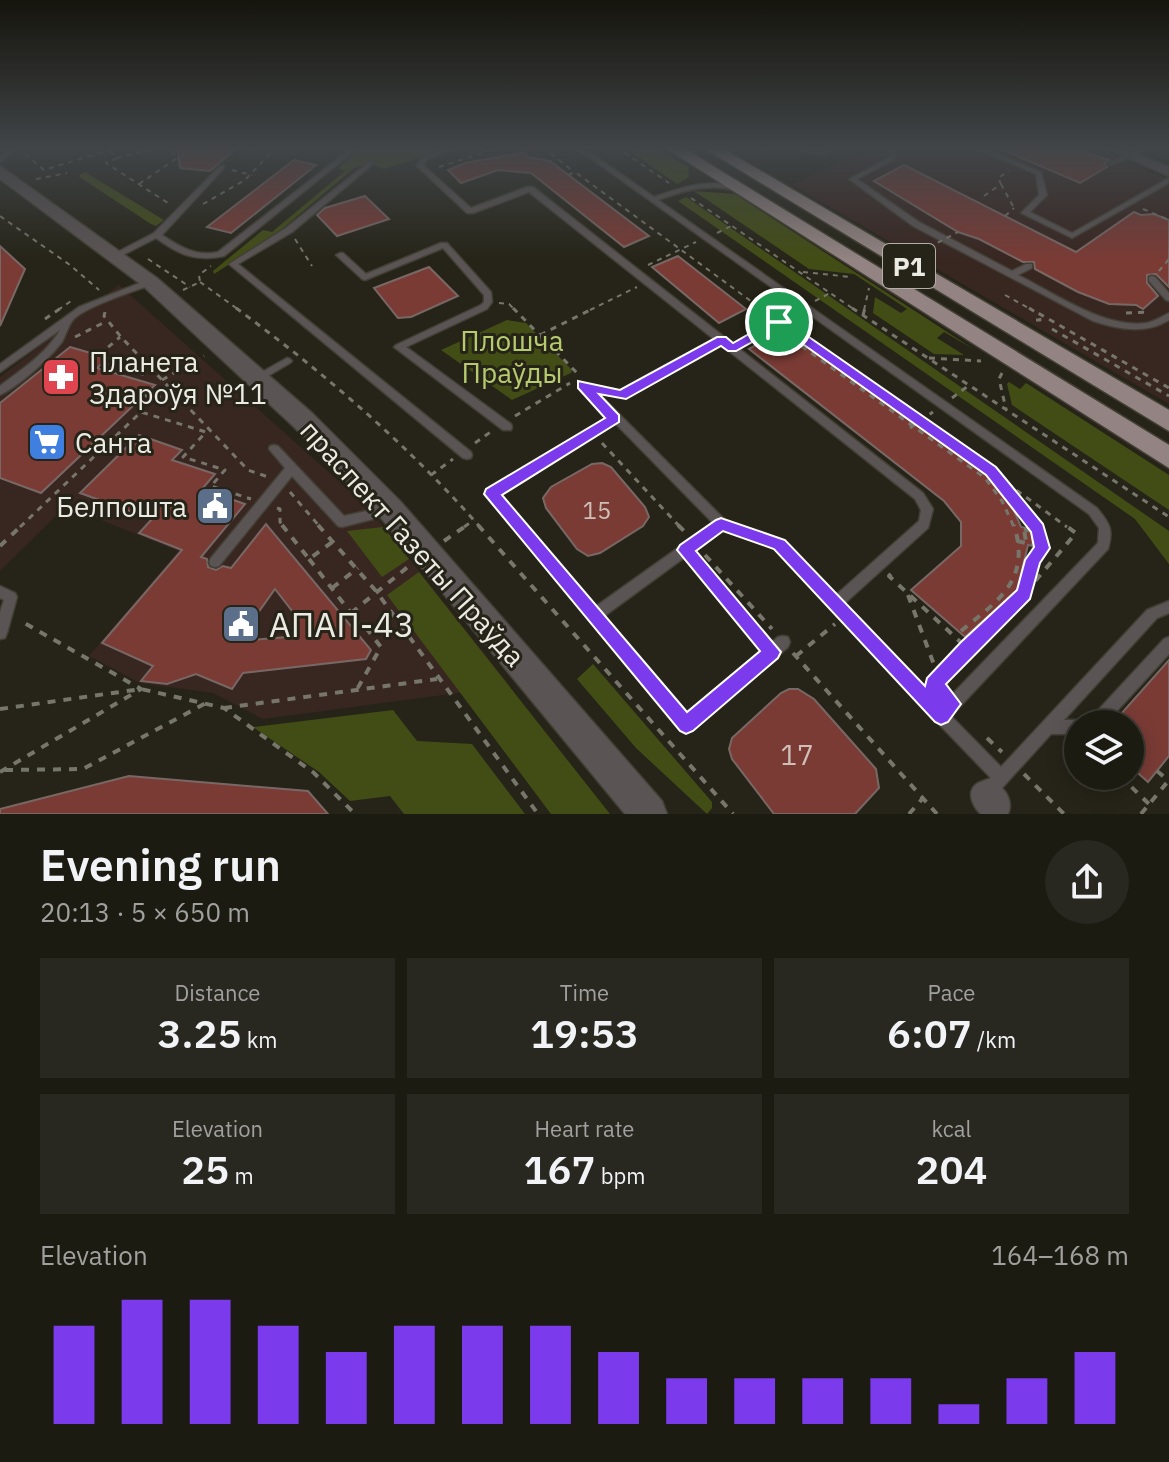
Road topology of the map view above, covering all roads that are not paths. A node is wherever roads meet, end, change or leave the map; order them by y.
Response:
1 (18, 185) edge
2 (204, 185) edge
3 (308, 185) edge
4 (344, 185) edge
5 (441, 185) edge
6 (634, 185) edge
7 (697, 185) edge
8 (718, 185) edge
9 (736, 185) edge
10 (757, 185) edge
11 (861, 185) edge
12 (1041, 185) edge
13 (1160, 185) edge
14 (690, 186) joint
15 (744, 192) junction
16 (0, 193) edge
17 (655, 199) junction
18 (82, 233) junction
19 (157, 235) junction
20 (1072, 236) junction
21 (1061, 244) dead end
22 (340, 255) dead end
23 (114, 256) junction
24 (1029, 266) dead end
25 (1013, 274) junction
26 (1152, 279) dead end
27 (150, 282) junction
28 (1169, 298) edge
29 (1169, 316) edge
30 (69, 317) junction
31 (287, 361) dead end
32 (0, 369) edge
33 (258, 378) junction
34 (583, 386) road end
35 (0, 391) edge
36 (614, 419) junction
37 (1169, 422) edge
38 (505, 425) road end
39 (274, 449) dead end
40 (465, 454) road end
41 (1169, 458) edge
42 (292, 468) junction
43 (391, 510) junction
44 (721, 524) junction
45 (215, 562) dead end
46 (0, 592) edge
47 (836, 603) junction
48 (1169, 607) edge
49 (594, 616) junction
50 (0, 633) edge
51 (1169, 644) edge
52 (778, 647) road end
53 (1108, 710) edge
54 (941, 716) junction
55 (1048, 727) junction
56 (1064, 727) edge
57 (996, 783) junction
58 (649, 814) edge
59 (995, 814) edge

1 - 18 street, праспект Газеты Праўда
2 - 19 lane
3 - 19 lane
4 - 40 lane
5 - 47 lane
6 - 17 lane
7 - 14 lane
8 - 15 lane
9 - 15 main road, Р1
10 - 37 main road, Р1
11 - 25 lane
12 - 20 lane
13 - 20 lane
14 - 17 lane
15 - 41 main road, Р1
16 - 18 street, праспект Газеты Праўда
17 - 54 lane
18 - 23 street, праспект Газеты Праўда
19 - 23 lane
20 - 21 lane
22 - 38 lane
23 - 27 street, праспект Газеты Праўда
24 - 25 lane
25 - 29 lane
26 - 28 lane
27 - 30 lane
27 - 33 street, праспект Газеты Праўда
30 - 32 lane
30 - 35 lane
31 - 33 lane
33 - 43 street, праспект Газеты Праўда
34 - 36 lane
36 - 44 lane
36 - 49 lane
39 - 42 lane
42 - 43 lane
42 - 45 lane
43 - 58 street, праспект Газеты Праўда
44 - 47 lane
44 - 49 lane
46 - 50 lane
47 - 54 lane
48 - 55 lane
49 - 52 lane
51 - 53 lane
54 - 57 lane
55 - 56 lane
55 - 57 lane
57 - 59 lane

